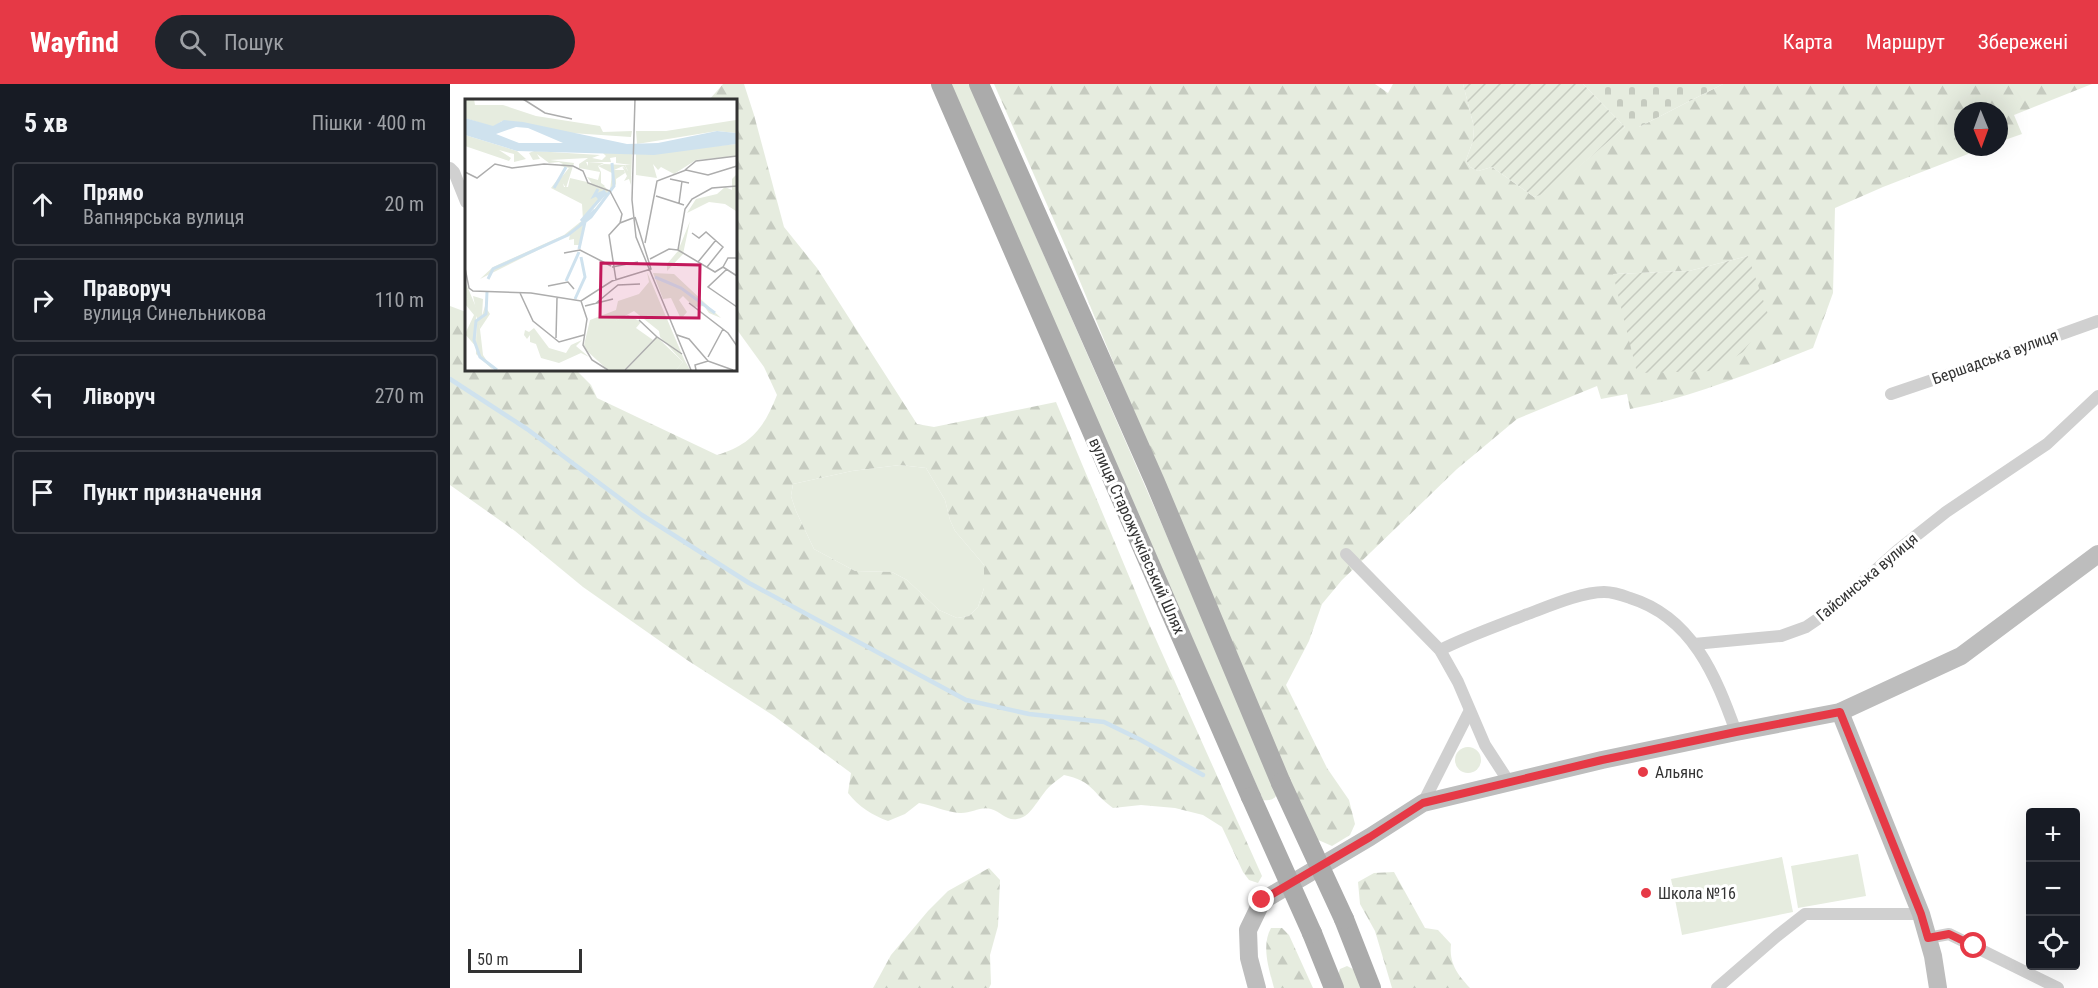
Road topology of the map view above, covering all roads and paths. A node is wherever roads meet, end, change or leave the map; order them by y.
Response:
1 (940, 84) edge
2 (979, 84) edge
3 (450, 168) edge
4 (465, 200) edge
5 (2098, 321) edge
6 (1891, 394) dead end
7 (2098, 396) edge
8 (1346, 554) dead end
9 (2098, 554) edge
10 (1694, 644) junction
11 (1440, 650) junction
12 (1469, 712) junction
13 (1840, 712) junction
14 (1736, 732) junction
15 (1509, 782) junction
16 (1423, 803) junction
17 (1921, 914) junction
18 (1928, 938) junction
19 (1354, 946) junction
20 (1323, 959) junction
21 (1257, 988) edge
22 (1334, 988) edge
23 (1371, 988) edge
24 (1717, 988) edge
25 (1938, 988) edge
26 (2058, 988) edge

1 - 20 main road, вулиця Старожучківський Шлях, bridge
2 - 19 main road, bridge
3 - 4 street
5 - 6 street, Бершадська вулиця
7 - 10 street, Гайсинська вулиця
8 - 11 street
9 - 13 street
10 - 11 street
10 - 14 street
11 - 12 street
12 - 15 street
12 - 16 street
13 - 14 street
13 - 17 street
14 - 15 street
15 - 16 street
16 - 21 street
17 - 18 street
17 - 24 street
18 - 25 street
18 - 26 street
19 - 20 main road
19 - 23 main road
20 - 22 main road, вулиця Старожучківський Шлях

